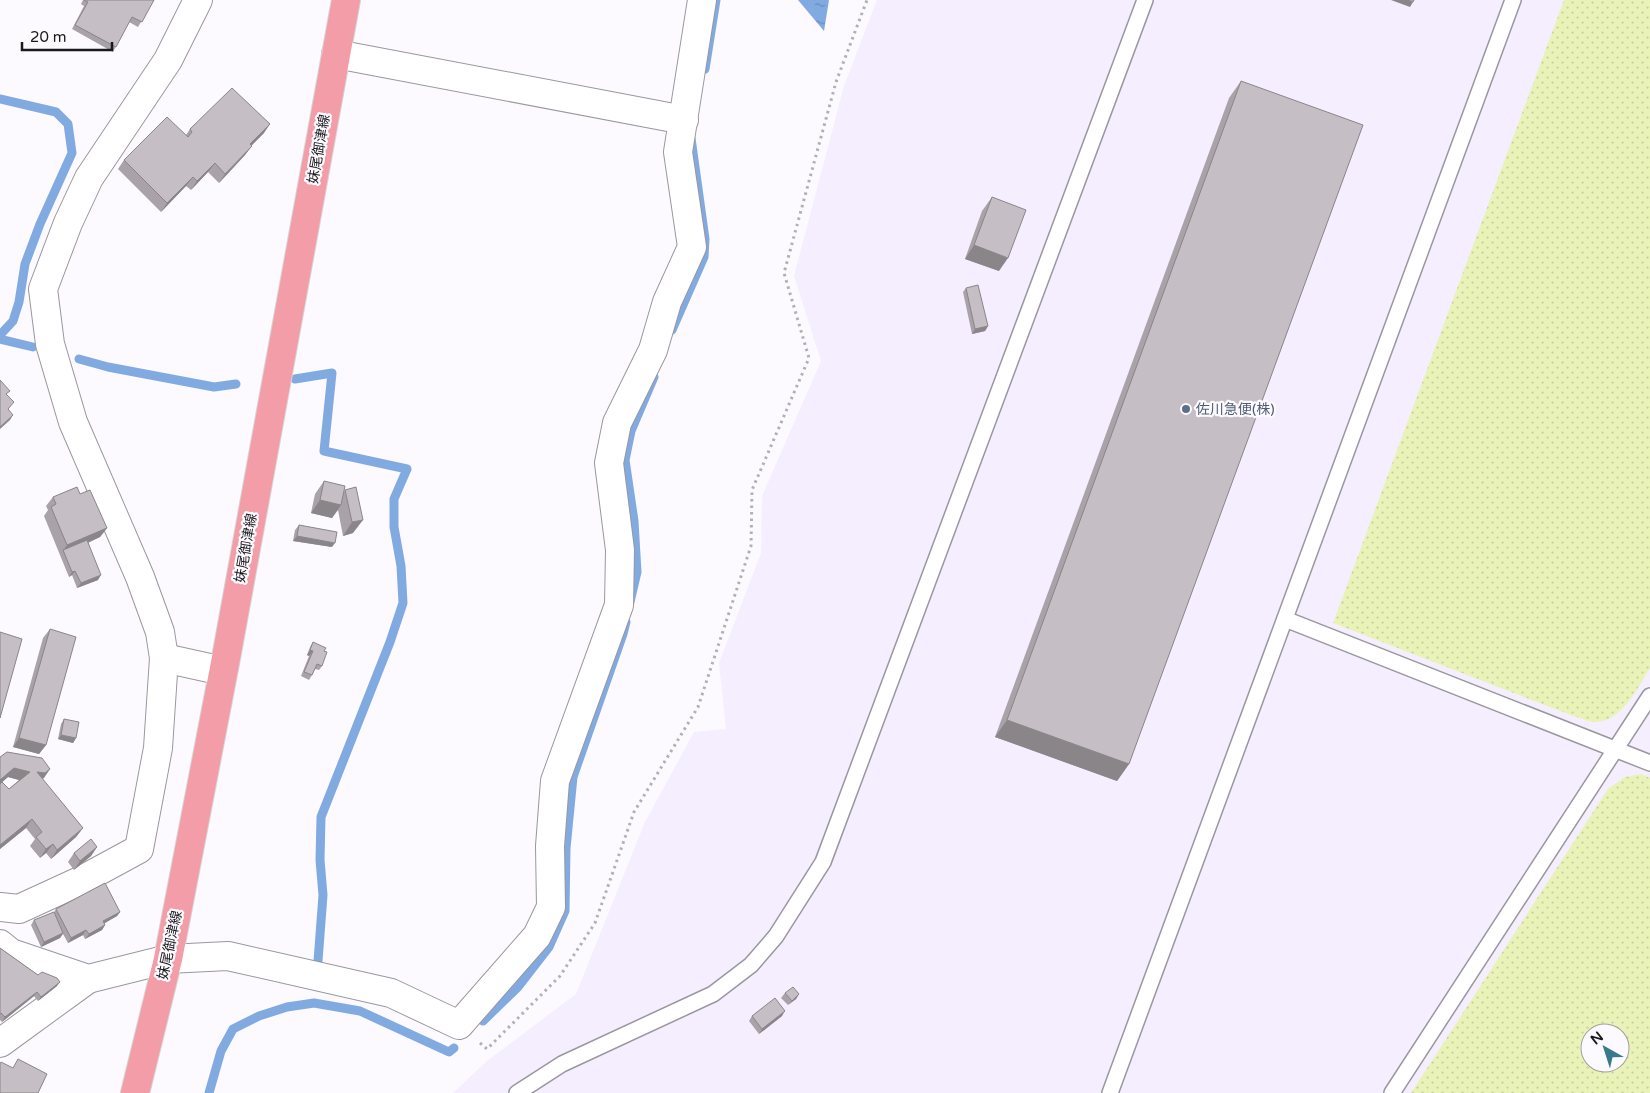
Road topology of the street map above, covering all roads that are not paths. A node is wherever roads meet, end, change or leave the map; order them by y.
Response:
1 (198, 0) edge
2 (346, 0) edge
3 (702, 0) edge
4 (1145, 0) edge
5 (1513, 0) edge
6 (336, 54) junction
7 (684, 120) junction
8 (1285, 619) junction
9 (164, 658) junction
10 (223, 671) junction
11 (1650, 696) edge
12 (1615, 749) junction
13 (1650, 763) edge
14 (0, 907) edge
15 (0, 944) edge
16 (168, 959) junction
17 (88, 979) junction
18 (0, 1043) edge
19 (135, 1093) edge
20 (517, 1093) edge
21 (1110, 1093) edge
22 (1392, 1093) edge

1 - 9 street
2 - 6 main road, 妹尾御津線
3 - 7 street
4 - 20 lane
5 - 8 lane
6 - 7 street
6 - 10 main road, 妹尾御津線
7 - 16 street
8 - 12 lane
8 - 21 lane
9 - 10 street
9 - 14 street
10 - 16 main road, 妹尾御津線
11 - 12 lane
12 - 13 lane
12 - 22 lane
15 - 17 street
16 - 17 street
16 - 19 main road, 妹尾御津線
17 - 18 street

